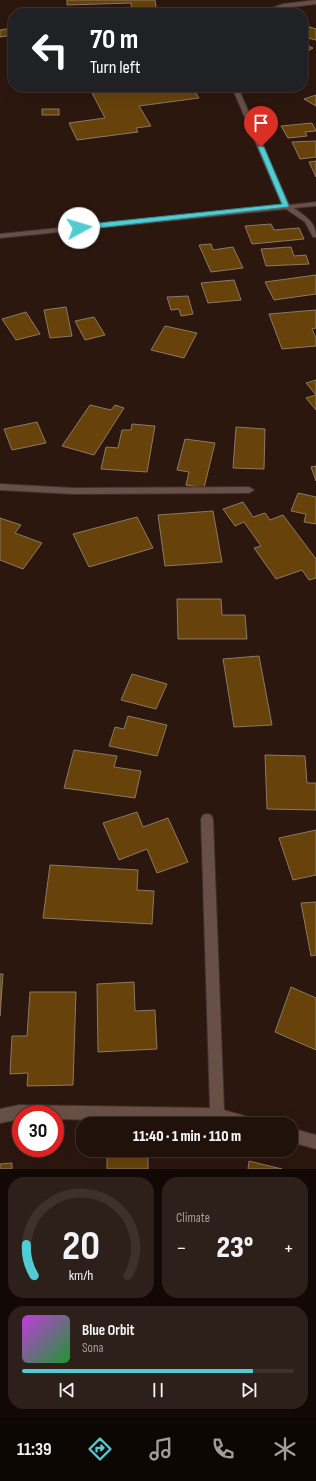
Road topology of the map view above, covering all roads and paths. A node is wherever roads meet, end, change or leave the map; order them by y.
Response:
1 (316, 2) edge
2 (267, 8) edge
3 (237, 92) edge
4 (316, 204) edge
5 (286, 206) junction
6 (316, 235) edge
7 (0, 236) edge
8 (0, 487) edge
9 (249, 490) dead end
10 (207, 819) dead end
11 (217, 1115) junction
12 (0, 1116) edge
13 (224, 1117) edge
14 (298, 1138) edge
15 (316, 1142) edge

1 - 2 street
3 - 5 street
4 - 5 street
5 - 6 street
5 - 7 street
8 - 9 street
10 - 11 street
11 - 12 street
11 - 13 street
14 - 15 street

